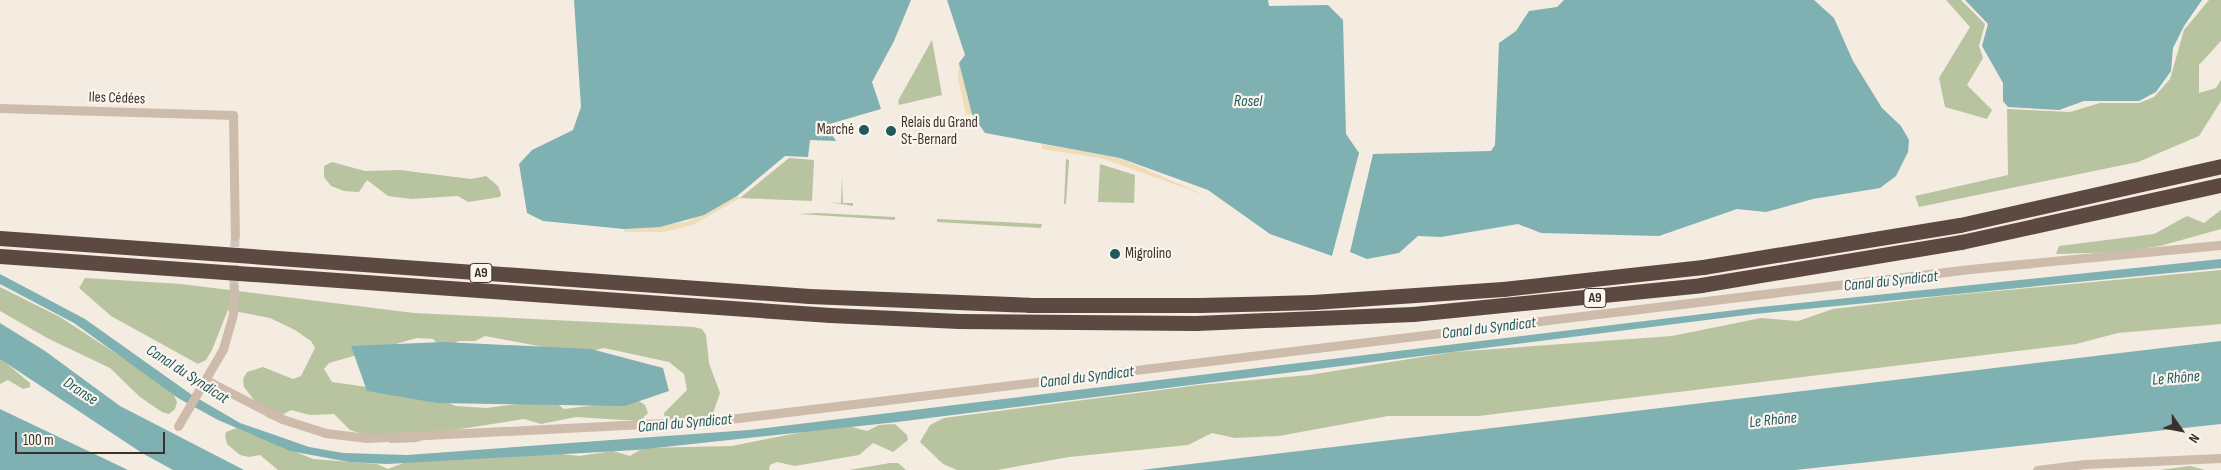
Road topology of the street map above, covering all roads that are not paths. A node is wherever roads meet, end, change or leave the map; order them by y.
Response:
1 (0, 108) edge
2 (2221, 166) edge
3 (2221, 185) edge
4 (235, 236) tunnel mouth
5 (0, 238) edge
6 (2221, 245) edge
7 (0, 256) edge
8 (234, 287) tunnel mouth
9 (204, 384) junction
10 (178, 426) dead end
11 (2221, 458) edge
12 (2036, 470) edge

1 - 4 street, Iles Cédées
2 - 5 highway, A9
3 - 7 highway, A9
6 - 9 street
8 - 9 street
9 - 10 street
11 - 12 street

